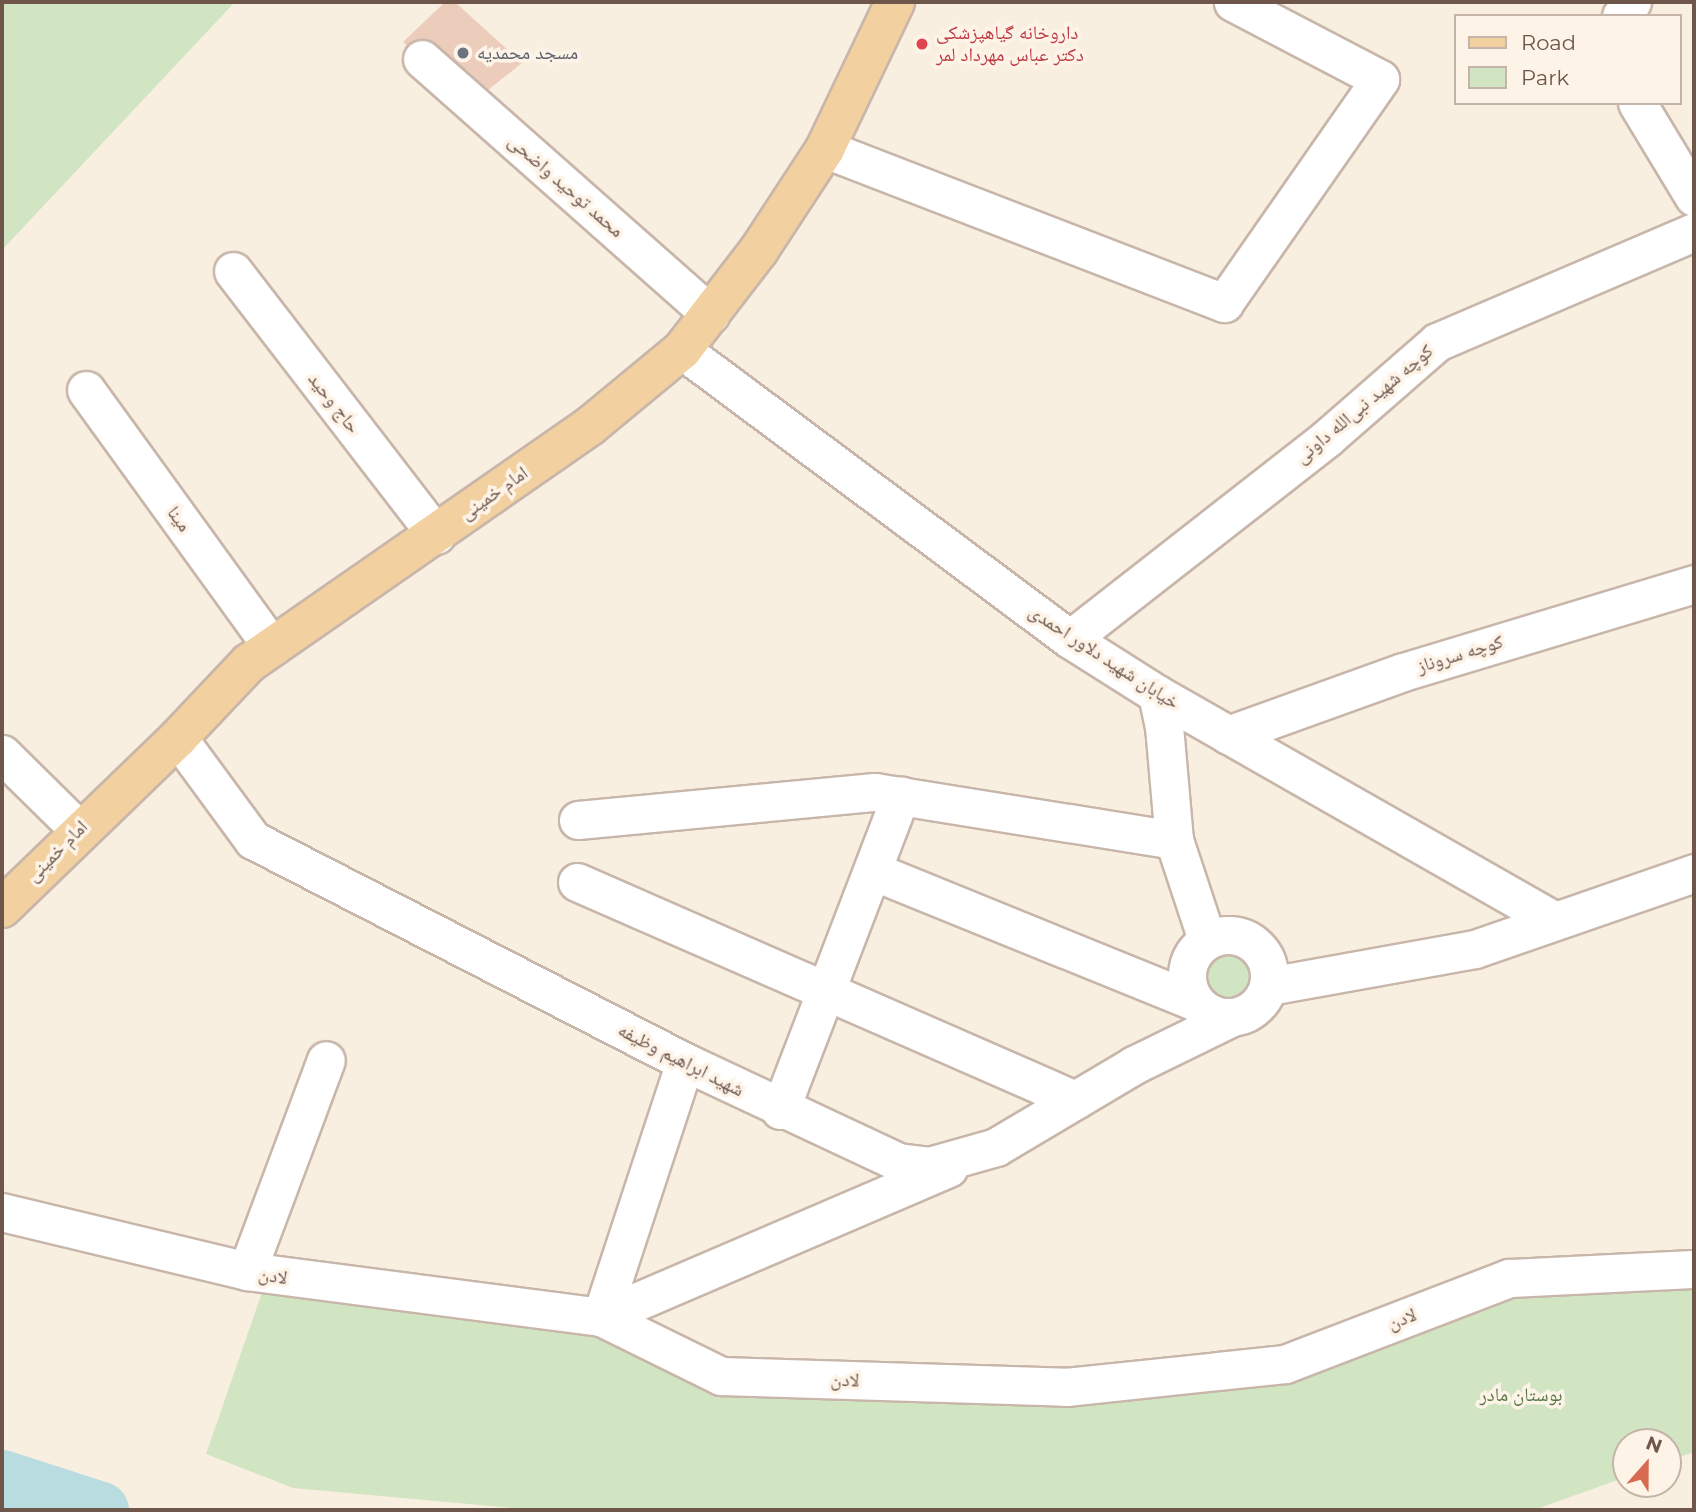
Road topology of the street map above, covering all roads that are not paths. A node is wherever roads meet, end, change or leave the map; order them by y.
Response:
1 (895, 2) edge
2 (1233, 2) edge
3 (422, 59) dead end
4 (1638, 105) edge
5 (825, 149) junction
6 (1694, 197) edge
7 (1694, 232) edge
8 (233, 271) dead end
9 (710, 314) junction
10 (682, 350) junction
11 (86, 390) dead end
12 (436, 535) junction
13 (1694, 584) edge
14 (1070, 639) junction
15 (272, 647) junction
16 (1157, 694) junction
17 (1228, 735) junction
18 (178, 738) junction
19 (2, 754) edge
20 (901, 795) junction
21 (578, 820) dead end
22 (79, 829) junction
23 (1174, 840) junction
24 (873, 871) junction
25 (1694, 873) edge
26 (577, 882) dead end
27 (2, 908) edge
28 (1554, 920) junction
29 (1207, 940) junction
30 (1269, 986) junction
31 (826, 991) junction
32 (1195, 1002) junction
33 (1230, 1018) junction
34 (326, 1060) dead end
35 (685, 1062) junction
36 (1075, 1100) junction
37 (780, 1110) junction
38 (996, 1147) junction
39 (2, 1212) edge
40 (1694, 1269) edge
41 (247, 1271) junction
42 (601, 1317) junction

1 - 5 main road, امام خمینی
2 - 5 street
3 - 9 street, محمد توحید واضحی
4 - 6 street
5 - 9 main road, امام خمینی
7 - 14 street, کوچه شهید نبی‌الله داونی
8 - 12 street, حاج وحید
9 - 10 main road, امام خمینی
10 - 12 main road, امام خمینی
10 - 14 street, خیابان شهید دلاور احمدی
11 - 15 street, مینا
12 - 15 main road, امام خمینی
13 - 17 street, کوچه سروناز
14 - 16 street, خیابان شهید دلاور احمدی
15 - 18 main road, امام خمینی
16 - 17 street, خیابان شهید دلاور احمدی
16 - 23 street
17 - 28 street, خیابان شهید دلاور احمدی
18 - 22 main road, امام خمینی
18 - 35 street, شهید ابراهیم وظیفه
19 - 22 street
20 - 21 street
20 - 23 street
20 - 24 street
22 - 27 main road, امام خمینی
23 - 29 street
24 - 31 street
24 - 32 street
25 - 28 street
26 - 31 street
28 - 30 street
29 - 30 street
29 - 32 street
30 - 33 street
31 - 36 street
31 - 37 street
32 - 33 street
33 - 36 street, شهید ابراهیم وظیفه
34 - 41 street
35 - 37 street, شهید ابراهیم وظیفه
35 - 42 street
36 - 38 street, شهید ابراهیم وظیفه
37 - 38 street, شهید ابراهیم وظیفه
38 - 42 street
39 - 41 street, لادن
40 - 42 street, لادن
41 - 42 street, لادن

